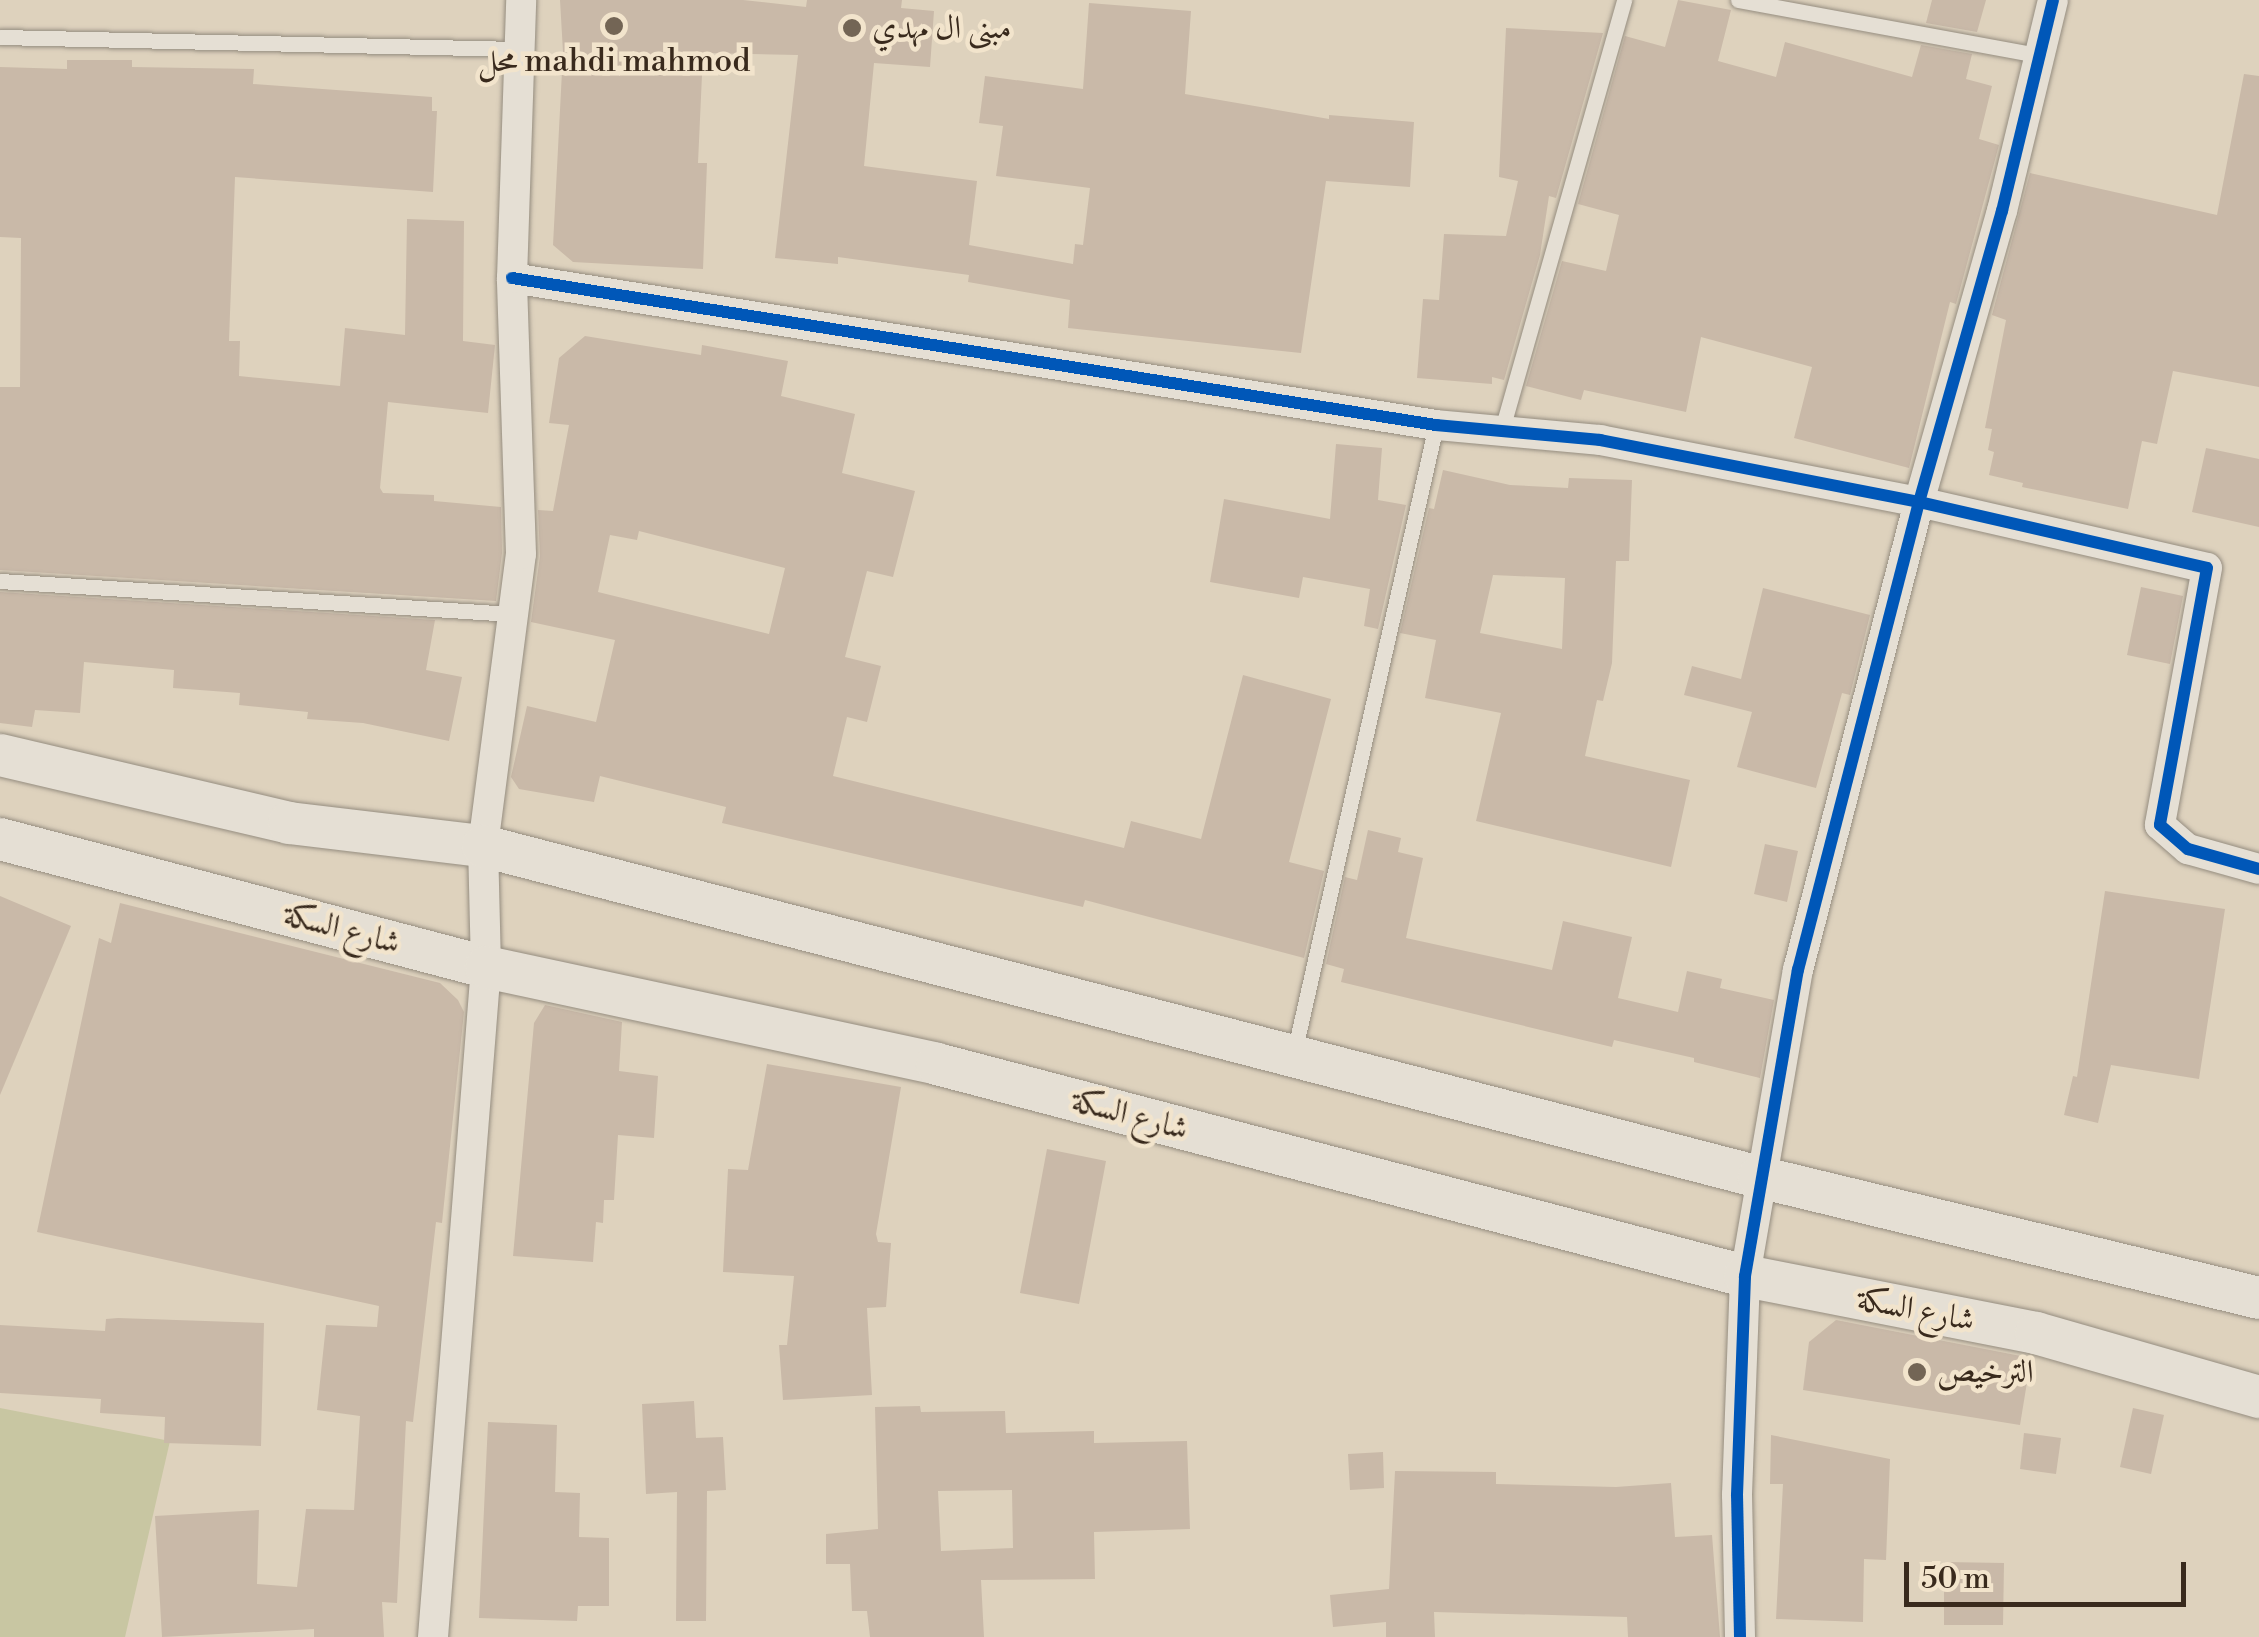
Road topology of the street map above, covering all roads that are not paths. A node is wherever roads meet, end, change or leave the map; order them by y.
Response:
1 (521, 0) edge
2 (1624, 0) edge
3 (1738, 0) edge
4 (2053, 0) edge
5 (0, 37) edge
6 (516, 49) junction
7 (2043, 56) junction
8 (512, 278) junction
9 (1436, 425) junction
10 (1502, 429) junction
11 (1919, 502) junction
12 (0, 581) edge
13 (511, 614) junction
14 (0, 755) edge
15 (0, 839) edge
16 (484, 846) junction
17 (2259, 869) edge
18 (486, 966) junction
19 (1294, 1057) junction
20 (1759, 1177) junction
21 (1745, 1276) junction
22 (2259, 1298) edge
23 (2259, 1397) edge
24 (434, 1637) edge
25 (1740, 1637) edge

1 - 6 street
2 - 10 lane
3 - 7 lane
4 - 7 street
5 - 6 lane
6 - 8 street
7 - 11 street
8 - 9 street
8 - 13 street
9 - 10 street
9 - 19 lane
10 - 11 street
11 - 17 street
11 - 20 street
12 - 13 lane
13 - 16 street
14 - 16 main road
15 - 18 main road, شارع السكة
16 - 18 street
16 - 19 main road
18 - 21 main road, شارع السكة
18 - 24 street
19 - 20 main road
20 - 21 street
20 - 22 main road
21 - 23 main road, شارع السكة
21 - 25 street

